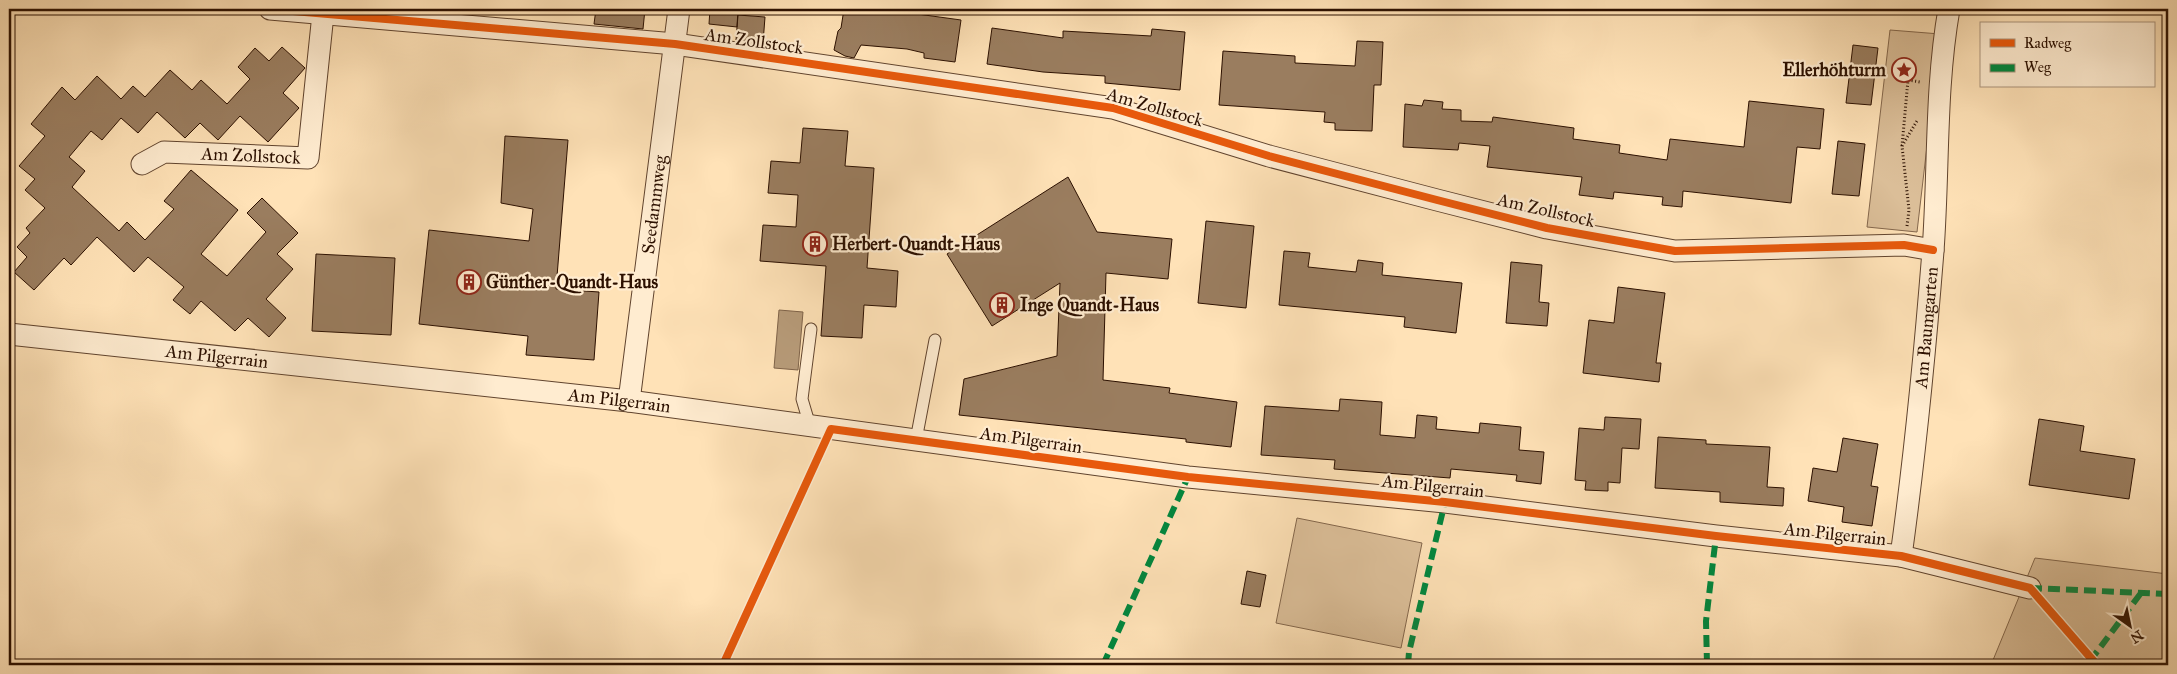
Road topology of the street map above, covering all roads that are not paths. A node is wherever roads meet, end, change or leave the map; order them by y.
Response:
1 (270, 9) edge
2 (679, 9) edge
3 (1949, 9) edge
4 (323, 14) junction
5 (675, 44) junction
6 (142, 164) dead end
7 (1933, 250) junction
8 (811, 329) dead end
9 (9, 334) edge
10 (935, 340) dead end
11 (629, 401) junction
12 (810, 426) junction
13 (916, 440) junction
14 (1901, 556) junction
15 (2030, 588) dead end

1 - 4 street, Am Zollstock
2 - 5 street, Seedammweg
3 - 7 street, Am Baumgarten
4 - 5 street, Am Zollstock
4 - 6 street, Am Zollstock
5 - 7 street, Am Zollstock
5 - 11 street, Seedammweg
7 - 14 street, Am Baumgarten
8 - 12 lane
9 - 11 street, Am Pilgerrain
10 - 13 lane
11 - 12 street, Am Pilgerrain
12 - 13 street, Am Pilgerrain
13 - 14 street, Am Pilgerrain
14 - 15 street, Am Pilgerrain

